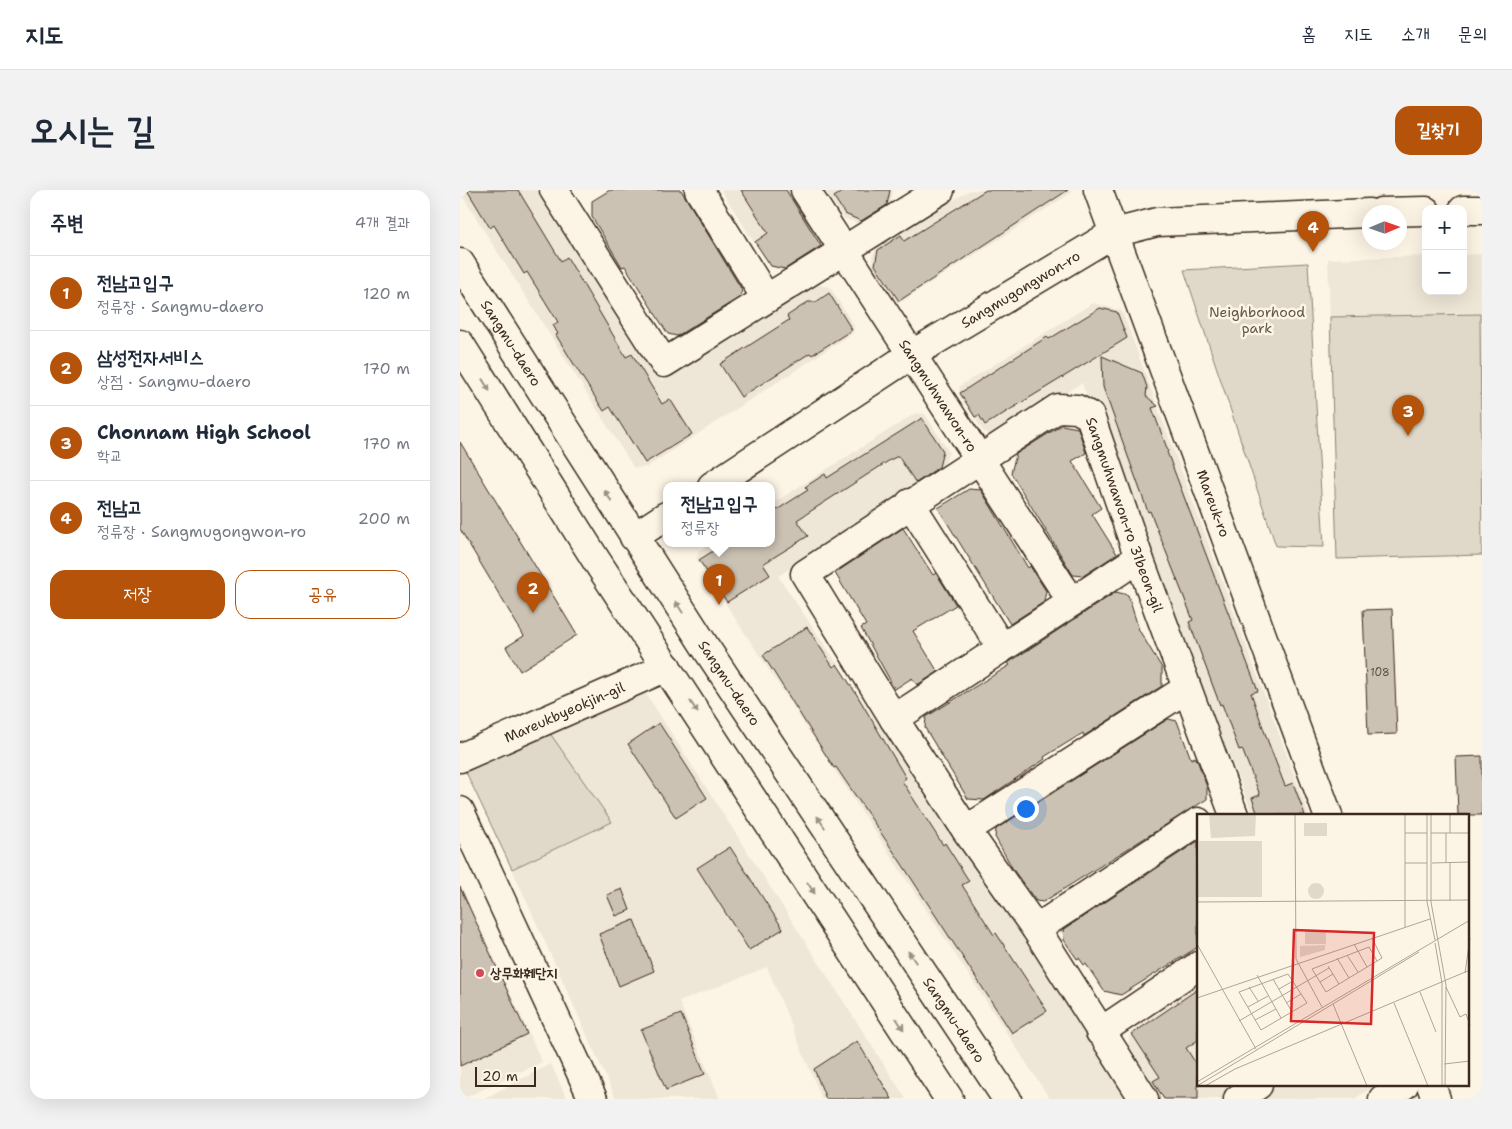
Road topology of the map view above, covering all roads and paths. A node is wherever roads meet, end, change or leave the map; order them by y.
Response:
1 (699, 190) edge
2 (805, 190) edge
3 (940, 190) edge
4 (1098, 190) edge
5 (566, 194) edge
6 (910, 198) edge
7 (1467, 210) edge
8 (1482, 210) edge
9 (1407, 211) edge
10 (1422, 211) edge
11 (1362, 213) edge
12 (1114, 233) junction
13 (844, 251) junction
14 (460, 263) edge
15 (766, 298) junction
16 (460, 344) edge
17 (912, 355) junction
18 (979, 458) junction
19 (718, 482) edge
20 (910, 503) junction
21 (663, 518) edge
22 (634, 537) junction
23 (1139, 558) junction
24 (596, 560) junction
25 (1072, 602) junction
26 (1002, 648) junction
27 (667, 666) junction
28 (1186, 689) junction
29 (894, 719) junction
30 (460, 758) edge
31 (460, 811) edge
32 (1224, 811) edge
33 (1328, 814) edge
34 (1197, 823) edge
35 (966, 830) junction
36 (1036, 929) junction
37 (1197, 967) edge
38 (1100, 1032) junction
39 (1257, 1086) edge
40 (1402, 1086) edge
41 (1431, 1086) edge
42 (593, 1099) edge
43 (948, 1099) edge
44 (1007, 1099) edge
45 (1144, 1099) edge
46 (1238, 1099) edge
47 (1382, 1099) edge
48 (1436, 1099) edge

1 - 15 street
2 - 13 street, Sangmuhwawon-ro
3 - 6 street
4 - 12 street, Mareuk-ro
5 - 15 street
6 - 13 street
7 - 8 street
9 - 10 street
11 - 12 street, Sangmugongwon-ro
12 - 17 street, Sangmugongwon-ro
12 - 33 street, Mareuk-ro
13 - 15 street
13 - 17 street, Sangmuhwawon-ro
22 -> 14 street, Sangmu-daero
16 -> 24 street
17 - 18 street, Sangmuhwawon-ro
17 - 19 street, Sangmugongwon-ro
18 - 20 street, Sangmuhwawon-ro 31beon-gil
18 - 23 street, Sangmuhwawon-ro 31beon-gil
18 - 25 street, Sangmuhwawon-ro
20 - 26 street
20 - 29 street, Sangmuhwawon-ro 31beon-gil
21 - 22 street
22 - 24 street
44 -> 22 street, Sangmu-daero
23 - 25 street
23 - 28 street, Sangmuhwawon-ro 31beon-gil
24 - 27 street
25 - 26 street
26 - 29 street
27 - 30 street, Mareukbyeokjin-gil
27 -> 43 street
28 - 32 street, Sangmuhwawon-ro 31beon-gil
28 - 35 street
29 - 35 street
31 - 42 street
34 - 36 street
35 - 36 street
36 - 38 street
37 - 38 street
38 - 45 street
39 - 46 street
40 - 47 street
41 - 48 street

